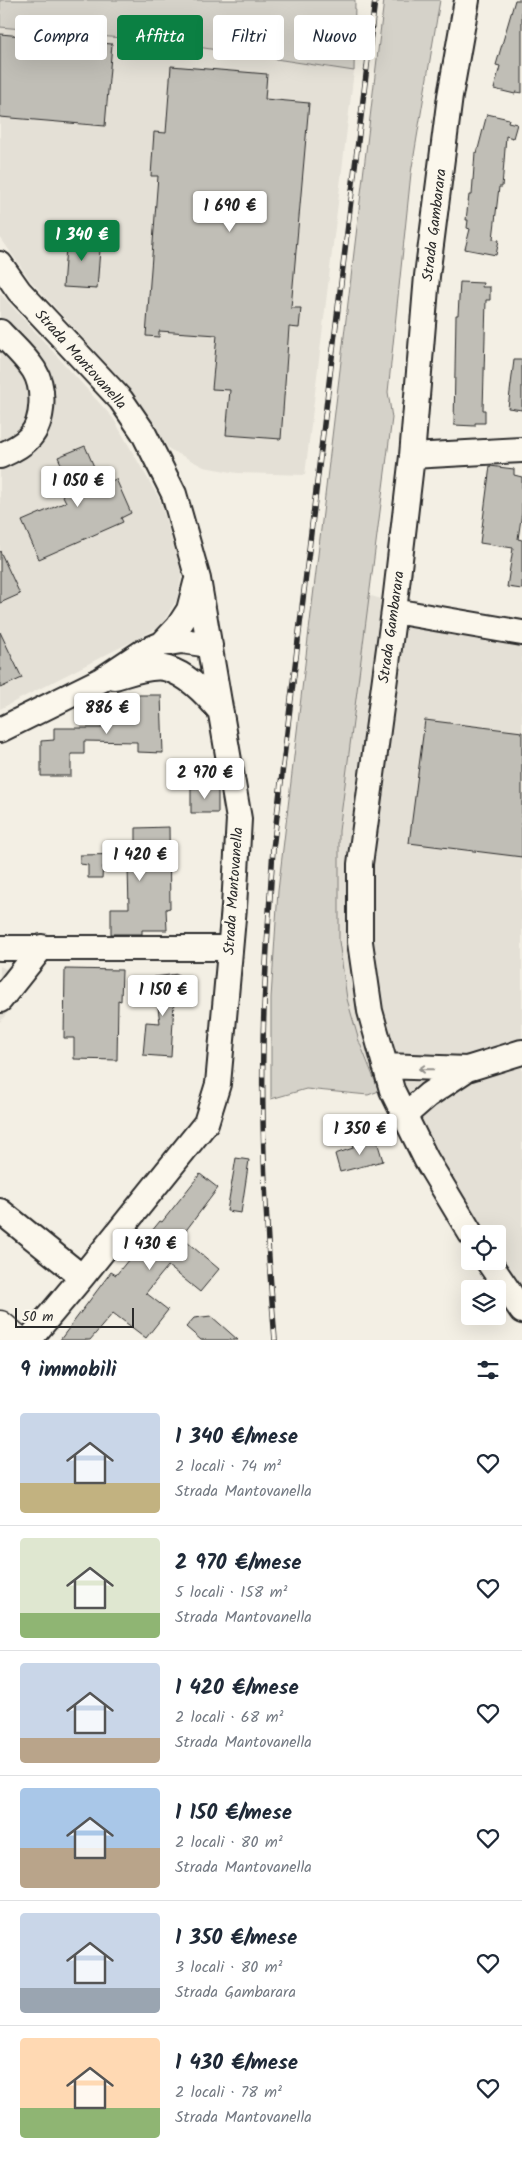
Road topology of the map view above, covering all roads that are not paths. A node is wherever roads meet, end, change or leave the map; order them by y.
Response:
1 (467, 0) edge
2 (0, 264) edge
3 (0, 332) edge
4 (522, 450) edge
5 (0, 456) edge
6 (412, 456) junction
7 (198, 578) junction
8 (394, 611) junction
9 (522, 633) edge
10 (162, 644) junction
11 (211, 650) junction
12 (167, 668) junction
13 (101, 680) junction
14 (222, 713) junction
15 (0, 730) edge
16 (42, 947) junction
17 (0, 948) edge
18 (229, 948) junction
19 (0, 1000) edge
20 (522, 1052) edge
21 (385, 1066) junction
22 (468, 1069) junction
23 (405, 1116) junction
24 (0, 1211) edge
25 (466, 1225) edge
26 (494, 1270) edge
27 (82, 1277) junction
28 (522, 1311) edge
29 (0, 1325) edge
30 (18, 1340) edge
31 (28, 1340) edge

1 - 6 street, Strada Gambarara
2 - 7 street, Strada Mantovanella
3 - 5 street
4 - 6 street
6 - 8 street, Strada Gambarara
7 - 10 street
7 - 11 street, Strada Mantovanella
8 - 9 street
8 - 21 street, Strada Gambarara
10 - 11 street
10 - 13 street
11 - 12 street
11 - 14 street, Strada Mantovanella
12 - 13 street
12 - 14 street
13 - 15 street
14 - 18 street, Strada Mantovanella
16 - 17 street
16 - 18 street
16 - 19 street
18 - 27 street, Strada Mantovanella
20 - 22 street
22 -> 21 street
21 - 23 street, Strada Gambarara
22 - 23 street
23 - 25 street, Strada Gambarara
24 - 27 street
26 - 28 street
27 - 31 street, Strada Mantovanella
29 - 30 main road

